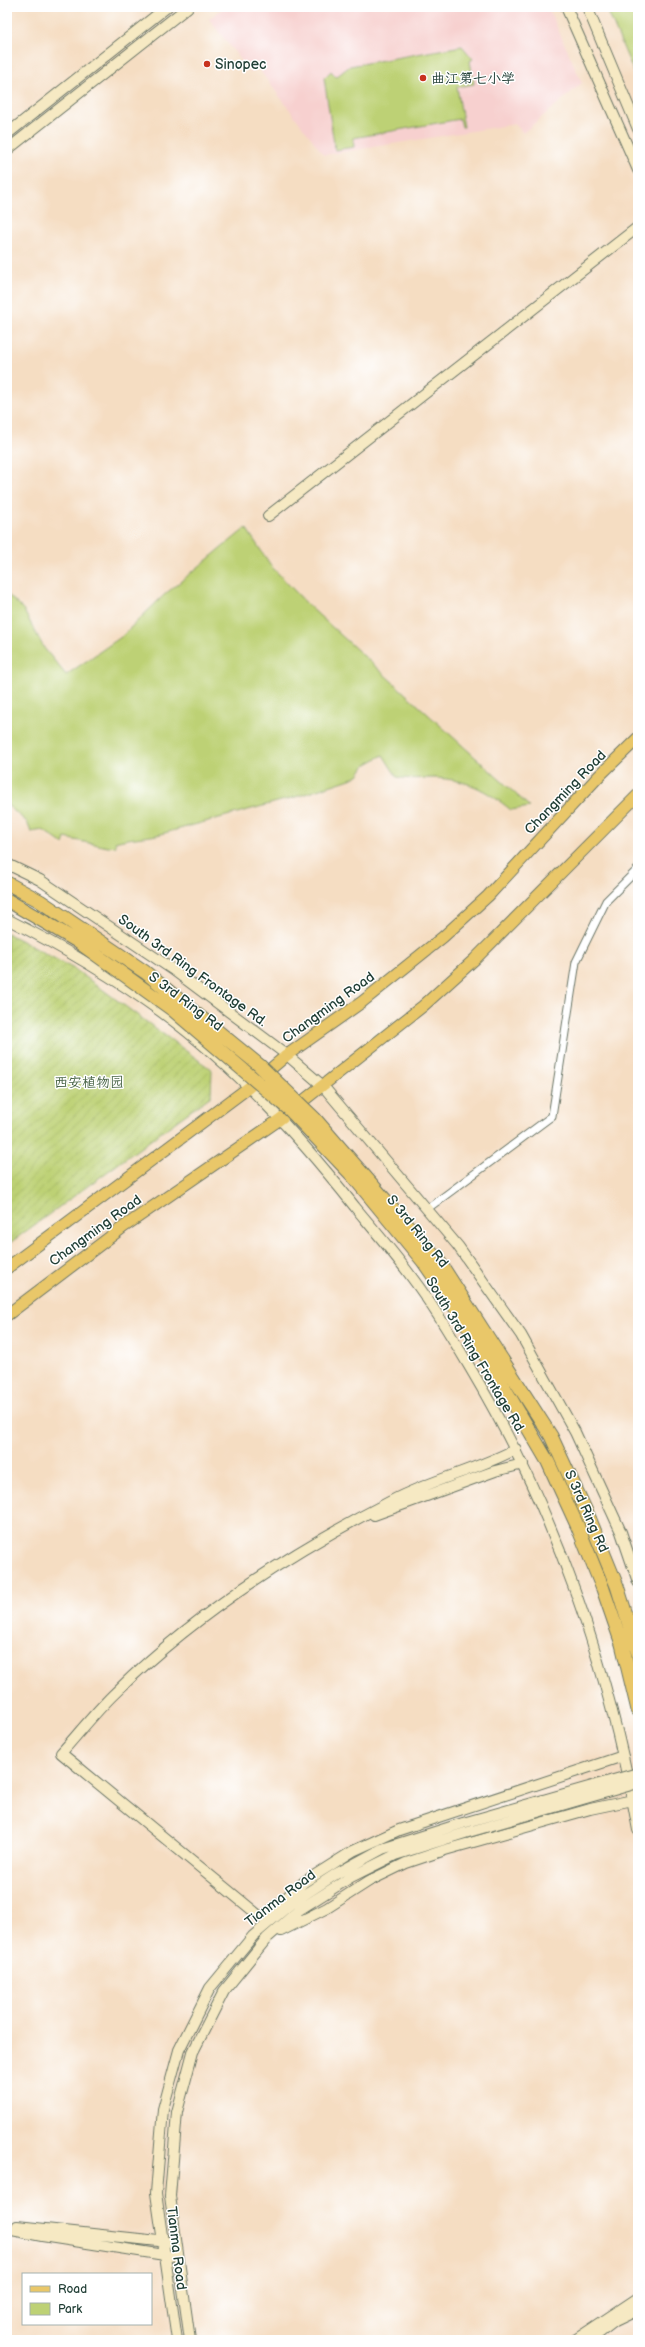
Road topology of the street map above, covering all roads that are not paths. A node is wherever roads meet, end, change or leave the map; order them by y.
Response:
1 (167, 7) edge
2 (188, 7) edge
3 (566, 7) edge
4 (587, 7) edge
5 (638, 129) edge
6 (7, 134) edge
7 (7, 150) edge
8 (638, 170) edge
9 (638, 227) edge
10 (268, 516) dead end
11 (638, 738) edge
12 (638, 795) edge
13 (7, 864) edge
14 (638, 869) edge
15 (7, 883) edge
16 (7, 900) edge
17 (7, 919) edge
18 (288, 1056) junction
19 (323, 1086) junction
20 (248, 1088) junction
21 (279, 1120) junction
22 (427, 1209) junction
23 (7, 1268) edge
24 (7, 1315) edge
25 (516, 1448) junction
26 (523, 1464) junction
27 (355, 1521) junction
28 (638, 1582) edge
29 (638, 1653) edge
30 (638, 1710) edge
31 (623, 1756) junction
32 (638, 1773) edge
33 (638, 1783) edge
34 (633, 1800) junction
35 (464, 1828) junction
36 (638, 1830) edge
37 (265, 1921) junction
38 (267, 1938) junction
39 (7, 2225) edge
40 (7, 2229) edge
41 (162, 2241) junction
42 (176, 2243) junction
43 (164, 2255) junction
44 (178, 2257) junction
45 (638, 2298) edge
46 (638, 2310) edge
47 (177, 2340) edge
48 (190, 2340) edge
49 (575, 2340) edge
50 (590, 2340) edge

1 - 6 street
2 - 7 street
3 - 8 street
4 - 5 street
9 - 10 street
11 - 18 main road, Changming Road
12 - 19 main road, Changming Road
13 - 18 street, South 3rd Ring Frontage Rd.
14 - 22 street
15 - 29 highway, S 3rd Ring Rd, bridge
16 - 30 highway, S 3rd Ring Rd, bridge
17 - 20 street, South 3rd Ring Frontage Rd.
18 - 19 street, South 3rd Ring Frontage Rd.
18 - 20 main road, Changming Road
19 - 21 main road, Changming Road
19 - 22 street, South 3rd Ring Frontage Rd.
20 - 21 street, South 3rd Ring Frontage Rd.
20 - 23 main road, Changming Road
21 - 24 main road, Changming Road
21 - 25 street, South 3rd Ring Frontage Rd.
22 - 28 street, South 3rd Ring Frontage Rd.
25 - 26 street, South 3rd Ring Frontage Rd.
25 - 27 street
26 - 27 street
26 - 31 street, South 3rd Ring Frontage Rd.
27 - 37 street
31 - 34 street, South 3rd Ring Frontage Rd.
31 - 37 street
32 - 35 street, Tianma Road, bridge
33 - 35 street, Tianma Road, bridge
34 - 36 street, South 3rd Ring Frontage Rd.
34 - 38 street
35 - 37 street, Tianma Road
35 - 38 street, Tianma Road
37 - 41 street, Tianma Road
38 - 42 street, Tianma Road
39 - 41 street
40 - 43 street
41 - 42 street
41 - 43 street, Tianma Road
42 - 44 street, Tianma Road
43 - 44 street
43 - 47 street, Tianma Road
44 - 48 street, Tianma Road
45 - 49 street
46 - 50 street

